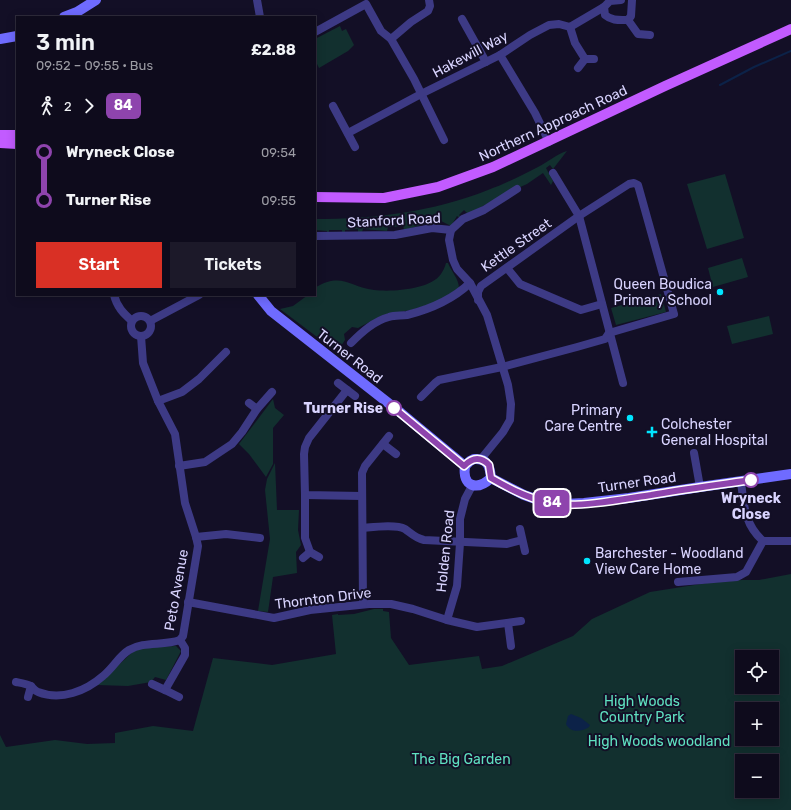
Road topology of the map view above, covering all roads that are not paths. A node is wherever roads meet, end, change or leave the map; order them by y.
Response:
1 (96, 0) edge
2 (257, 0) edge
3 (429, 0) edge
4 (622, 0) edge
5 (632, 0) edge
6 (604, 7) junction
7 (78, 14) edge
8 (260, 16) edge
9 (462, 19) dead end
10 (628, 20) junction
11 (570, 28) junction
12 (791, 29) edge
13 (316, 31) edge
14 (650, 35) dead end
15 (16, 37) edge
16 (0, 39) edge
17 (391, 39) junction
18 (500, 55) junction
19 (585, 59) junction
20 (594, 59) dead end
21 (486, 62) junction
22 (578, 68) dead end
23 (421, 94) junction
24 (333, 106) dead end
25 (348, 133) junction
26 (0, 135) edge
27 (16, 135) edge
28 (444, 140) dead end
29 (549, 142) junction
30 (0, 143) edge
31 (16, 144) edge
32 (354, 147) dead end
33 (553, 173) dead end
34 (517, 189) dead end
35 (316, 197) edge
36 (579, 216) junction
37 (451, 230) junction
38 (316, 236) edge
39 (507, 268) junction
40 (470, 283) junction
41 (114, 296) edge
42 (197, 296) edge
43 (259, 296) edge
44 (478, 300) junction
45 (602, 304) junction
46 (132, 321) junction
47 (150, 321) junction
48 (609, 333) junction
49 (141, 336) junction
50 (351, 343) dead end
51 (226, 352) dead end
52 (502, 367) junction
53 (338, 382) dead end
54 (623, 383) dead end
55 (347, 390) junction
56 (272, 392) dead end
57 (355, 396) dead end
58 (421, 397) dead end
59 (158, 401) junction
60 (249, 403) dead end
61 (257, 409) junction
62 (389, 436) dead end
63 (383, 444) junction
64 (694, 453) dead end
65 (396, 454) dead end
66 (481, 459) junction
67 (178, 466) junction
68 (464, 466) junction
69 (791, 474) edge
70 (491, 478) junction
71 (741, 482) junction
72 (472, 486) junction
73 (700, 487) junction
74 (305, 495) junction
75 (362, 496) junction
76 (363, 528) junction
77 (520, 530) dead end
78 (196, 537) junction
79 (260, 538) dead end
80 (522, 540) junction
81 (763, 541) junction
82 (791, 541) edge
83 (460, 542) junction
84 (525, 551) dead end
85 (310, 552) junction
86 (319, 557) dead end
87 (303, 558) dead end
88 (678, 582) dead end
89 (188, 602) junction
90 (363, 604) junction
91 (447, 620) junction
92 (522, 621) dead end
93 (508, 623) junction
94 (180, 640) junction
95 (511, 646) dead end
96 (16, 682) dead end
97 (152, 684) dead end
98 (30, 686) junction
99 (166, 690) junction
100 (28, 697) dead end
101 (179, 697) dead end

1 - 7 street
2 - 8 street
3 - 17 street
4 - 6 street
5 - 10 street
6 - 10 street
6 - 11 street
9 - 21 street
10 - 14 street
11 - 18 street, Hakewill Way
11 - 19 street
12 - 29 main road, Northern Approach Road
13 - 17 street
15 - 16 street
17 - 23 street
18 - 21 street, Hakewill Way
18 - 29 street
19 - 20 street
19 - 22 street
21 - 23 street, Hakewill Way
23 - 25 street, Hakewill Way
23 - 28 street
24 - 25 street
25 - 32 street
26 - 27 main road
29 - 35 main road, Northern Approach Road
30 - 31 main road
33 - 36 street
34 - 37 street, Stanford Road
36 - 39 street, Kettle Street
36 - 45 street
36 - 48 street, Kettle Street
37 - 38 street, Stanford Road
37 - 40 street, Stanford Road
39 - 44 street, Kettle Street
39 - 45 street
40 - 44 street, Stanford Road
40 - 50 street
41 - 46 street
42 - 47 street
43 - 68 street, Turner Road
44 - 52 street, Stanford Road
45 - 48 street
46 - 47 street
46 - 49 street
47 - 49 street
48 - 52 street
48 - 54 street
49 - 59 street, Peto Avenue
51 - 59 street
52 - 58 street
52 - 66 street, Stanford Road
53 - 55 street
55 - 57 street
55 - 74 street
56 - 61 street
59 - 67 street, Peto Avenue
60 - 61 street
61 - 67 street
62 - 63 street
63 - 65 street
63 - 75 street
64 - 73 street
66 - 68 street
66 - 70 street
67 - 78 street, Peto Avenue
68 - 72 street
69 - 71 street, Turner Road
70 - 72 street
70 - 73 street, Turner Road
71 - 73 street, Turner Road
71 - 81 street
72 - 83 street, Holden Road
74 - 75 street
74 - 85 street
75 - 76 street
76 - 83 street
76 - 90 street
77 - 80 street
78 - 79 street
78 - 89 street, Peto Avenue
80 - 83 street
80 - 84 street
81 - 82 street
81 - 88 street
83 - 91 street, Holden Road
85 - 86 street
85 - 87 street
89 - 90 street, Thornton Drive
89 - 94 street, Peto Avenue
90 - 91 street, Thornton Drive
91 - 93 street, Thornton Drive
92 - 93 street, Thornton Drive
93 - 95 street
94 - 98 street, Peto Avenue
94 - 99 street
96 - 98 street, Peto Avenue
97 - 99 street
98 - 100 street
99 - 101 street

